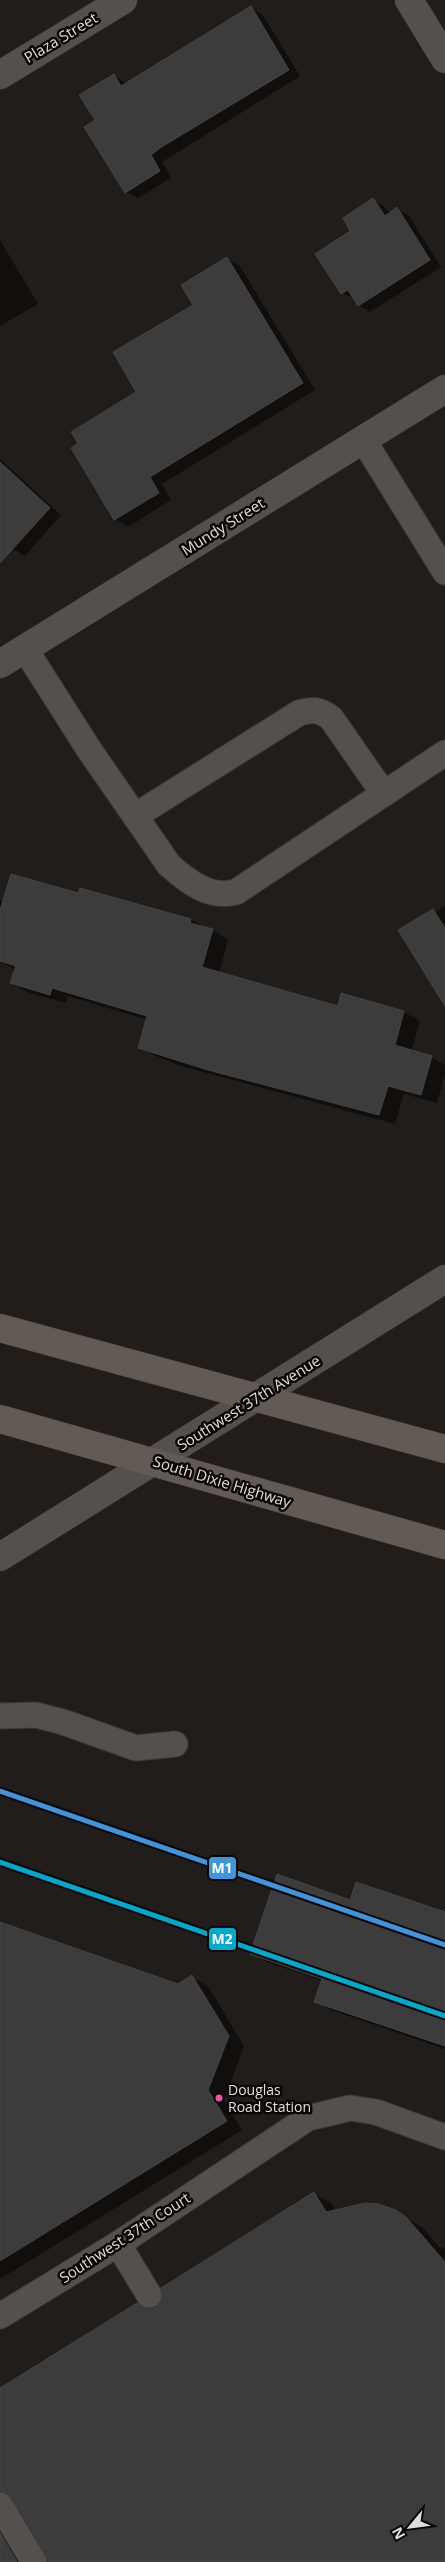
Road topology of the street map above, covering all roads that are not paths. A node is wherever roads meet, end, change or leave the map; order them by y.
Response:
1 (123, 0) edge
2 (409, 0) edge
3 (445, 59) edge
4 (0, 75) edge
5 (445, 389) edge
6 (364, 441) junction
7 (445, 572) edge
8 (25, 649) junction
9 (0, 664) edge
10 (445, 753) edge
11 (384, 794) junction
12 (135, 816) junction
13 (445, 1279) edge
14 (0, 1328) edge
15 (256, 1398) junction
16 (0, 1419) edge
17 (445, 1449) edge
18 (154, 1461) junction
19 (445, 1544) edge
20 (0, 1557) edge
21 (0, 1716) edge
22 (175, 1744) dead end
23 (445, 2137) edge
24 (118, 2244) junction
25 (149, 2295) dead end
26 (0, 2316) edge
27 (0, 2505) edge
28 (34, 2562) edge

1 - 4 street, Plaza Street
2 - 3 street
5 - 6 street, Mundy Street
6 - 7 lane
6 - 8 street, Mundy Street
8 - 9 street, Mundy Street
8 - 12 lane
10 - 11 lane
11 - 12 lane
11 - 12 lane
13 - 15 street, Southwest 37th Avenue
14 - 15 highway
15 - 17 highway
15 - 18 street, Southwest 37th Avenue
16 - 18 highway, South Dixie Highway
18 - 19 highway, South Dixie Highway
18 - 20 street, Southwest 37th Avenue
21 - 22 lane
23 - 24 lane, Southwest 37th Court
24 - 25 lane
24 - 26 lane, Southwest 37th Court
27 - 28 lane

